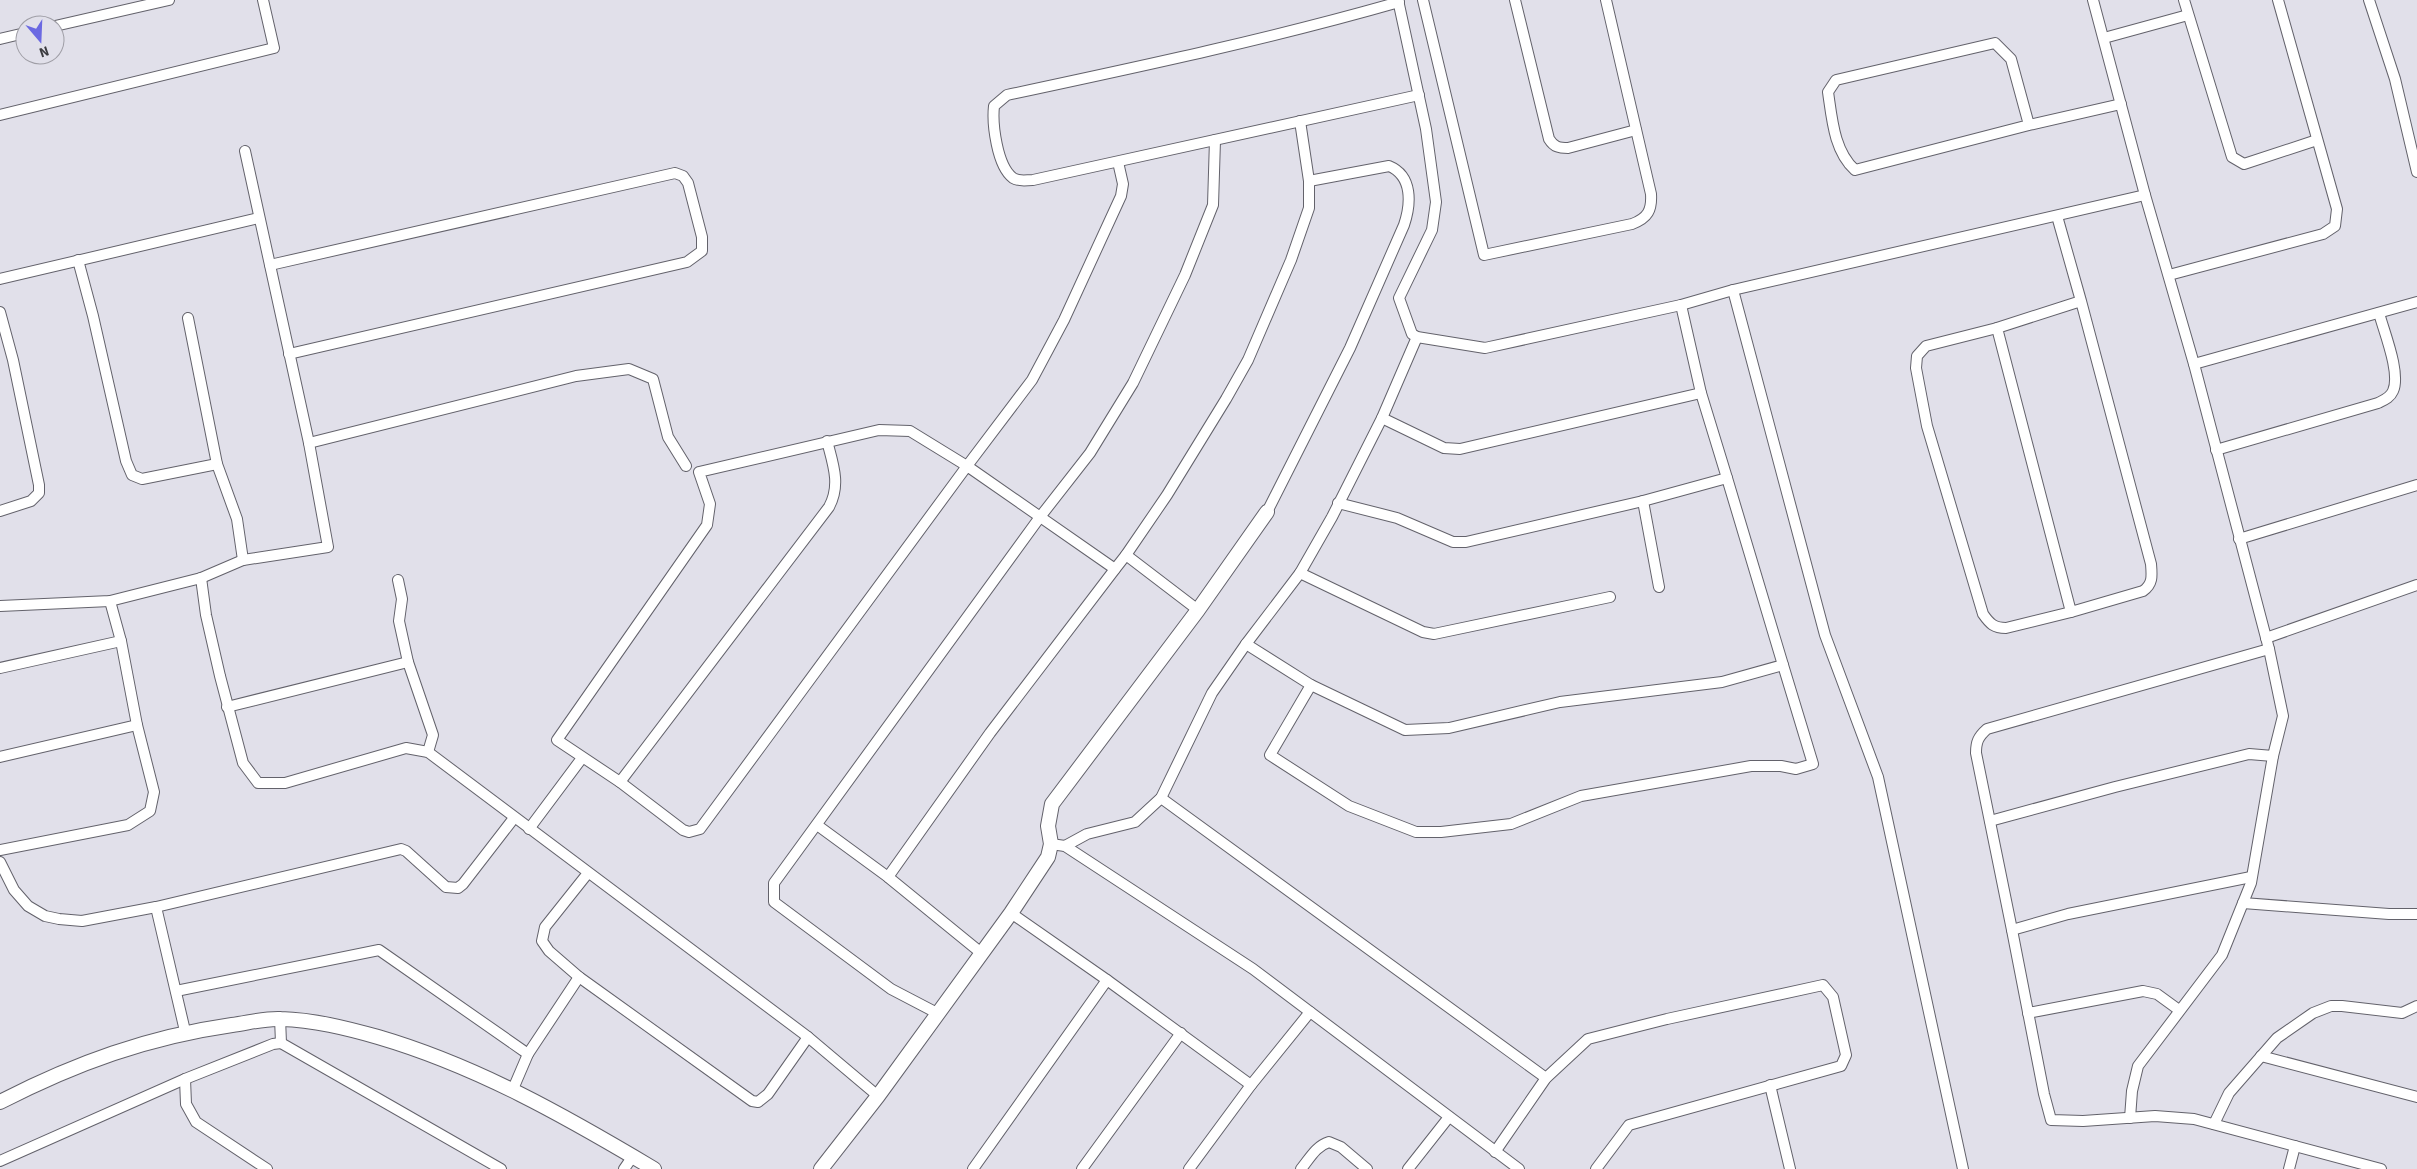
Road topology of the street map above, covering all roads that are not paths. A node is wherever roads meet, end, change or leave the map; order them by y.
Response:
1 (168, 0) edge
2 (263, 0) edge
3 (1424, 0) edge
4 (1515, 0) edge
5 (1606, 0) edge
6 (2093, 0) edge
7 (2184, 0) edge
8 (2278, 0) edge
9 (2369, 0) edge
10 (1399, 1) edge
11 (2188, 15) junction
12 (65, 24) edge
13 (15, 35) edge
14 (2104, 38) junction
15 (0, 39) edge
16 (1419, 95) junction
17 (2122, 104) junction
18 (0, 115) edge
19 (1300, 121) junction
20 (2029, 125) junction
21 (1636, 130) junction
22 (1215, 140) junction
23 (2317, 140) junction
24 (245, 151) dead end
25 (1118, 162) junction
26 (2417, 172) edge
27 (1309, 181) junction
28 (2145, 195) junction
29 (2057, 216) junction
30 (259, 218) junction
31 (78, 260) junction
32 (270, 265) junction
33 (2169, 275) junction
34 (0, 279) edge
35 (1733, 290) junction
36 (2081, 301) junction
37 (2417, 302) edge
38 (1681, 305) junction
39 (0, 312) edge
40 (2378, 313) junction
41 (188, 318) dead end
42 (1997, 328) junction
43 (1417, 338) junction
44 (289, 354) junction
45 (2194, 364) junction
46 (1701, 393) junction
47 (1382, 418) junction
48 (827, 441) junction
49 (309, 443) junction
50 (2216, 450) junction
51 (217, 464) junction
52 (686, 466) dead end
53 (967, 466) junction
54 (1727, 478) junction
55 (2417, 484) edge
56 (1643, 501) junction
57 (1338, 503) junction
58 (0, 511) edge
59 (1267, 512) joint
60 (1040, 516) junction
61 (2239, 539) junction
62 (1126, 555) junction
63 (243, 560) junction
64 (1115, 568) junction
65 (1300, 573) junction
66 (201, 578) junction
67 (398, 580) dead end
68 (2417, 585) edge
69 (1659, 587) dead end
70 (1610, 597) dead end
71 (110, 601) junction
72 (0, 606) edge
73 (1198, 610) junction
74 (2071, 612) junction
75 (2266, 638) junction
76 (121, 641) junction
77 (1246, 644) junction
78 (2270, 649) junction
79 (408, 662) junction
80 (1783, 665) junction
81 (0, 668) edge
82 (1311, 685) junction
83 (228, 706) junction
84 (137, 725) junction
85 (428, 752) junction
86 (2273, 756) junction
87 (0, 757) edge
88 (582, 758) junction
89 (620, 782) junction
90 (1161, 798) junction
91 (514, 818) junction
92 (1990, 821) junction
93 (817, 825) junction
94 (529, 829) junction
95 (1058, 845) junction
96 (0, 850) edge
97 (0, 862) edge
98 (588, 873) junction
99 (888, 877) junction
100 (2251, 877) junction
101 (2243, 903) junction
102 (156, 907) junction
103 (1011, 913) junction
104 (2417, 914) edge
105 (2012, 930) junction
106 (980, 952) junction
107 (579, 977) junction
108 (1107, 980) junction
109 (176, 991) junction
110 (2417, 1006) edge
111 (2179, 1010) junction
112 (1310, 1012) junction
113 (937, 1013) junction
114 (2028, 1013) junction
115 (280, 1018) junction
116 (186, 1031) junction
117 (1181, 1033) junction
118 (808, 1036) junction
119 (281, 1043) junction
120 (528, 1054) junction
121 (2261, 1056) junction
122 (1546, 1078) junction
123 (185, 1079) junction
124 (1252, 1085) junction
125 (1770, 1085) junction
126 (513, 1089) junction
127 (878, 1096) junction
128 (2417, 1097) edge
129 (0, 1102) edge
130 (1449, 1117) junction
131 (2130, 1118) junction
132 (2214, 1124) junction
133 (2295, 1146) junction
134 (1495, 1152) junction
135 (633, 1156) junction
136 (0, 1161) edge
137 (2365, 1167) edge
138 (267, 1169) edge
139 (501, 1169) edge
140 (624, 1169) edge
141 (654, 1169) edge
142 (821, 1169) edge
143 (973, 1169) edge
144 (1082, 1169) edge
145 (1189, 1169) edge
146 (1302, 1169) edge
147 (1367, 1169) edge
148 (1408, 1169) edge
149 (1520, 1169) edge
150 (1596, 1169) edge
151 (1790, 1169) edge
152 (1963, 1169) edge
153 (2289, 1169) edge
154 (2381, 1169) edge

1 - 12 street
2 - 18 street
3 - 21 street
4 - 21 street
5 - 21 street
6 - 14 street
7 - 11 street
8 - 23 street
9 - 26 street
10 - 16 street
10 - 25 street
11 - 14 street
11 - 23 street
13 - 15 street
14 - 17 street
16 - 19 street
16 - 43 street
17 - 20 street
17 - 28 street
19 - 22 street
19 - 27 street
20 - 20 street
22 - 25 street
22 - 60 street
23 - 33 street
24 - 30 street
25 - 53 street
27 - 59 street
27 - 62 street
28 - 29 street
28 - 33 street
29 - 35 street
29 - 36 street
30 - 31 street
30 - 32 street
31 - 34 street
31 - 51 street
32 - 44 street
32 - 44 street
33 - 45 street
35 - 38 street
35 - 152 street
36 - 42 street
36 - 74 street
37 - 40 street
38 - 43 street
38 - 46 street
39 - 58 street
40 - 45 street
40 - 50 street
41 - 51 street
42 - 74 street
42 - 74 street
43 - 47 street
44 - 49 street
45 - 50 street
46 - 47 street
46 - 54 street
47 - 57 street
48 - 53 street
48 - 88 street
48 - 89 street
49 - 52 street
49 - 63 street
50 - 61 street
51 - 63 street
53 - 60 street
53 - 89 street
54 - 56 street
54 - 80 street
55 - 61 street
56 - 57 street
56 - 69 street
57 - 65 street
59 - 73 street
60 - 64 street
60 - 93 street
61 - 75 street
62 - 64 street
62 - 73 street
63 - 66 street
64 - 99 street
65 - 70 street
65 - 77 street
66 - 71 street
66 - 83 street
67 - 79 street
68 - 75 street
71 - 72 street
71 - 76 street
73 - 95 street
75 - 78 street
76 - 81 street
76 - 84 street
77 - 82 street
77 - 90 street
78 - 86 street
78 - 92 street
79 - 83 street
79 - 85 street
80 - 82 street
80 - 82 street
83 - 85 street
84 - 87 street
84 - 96 street
85 - 91 street
86 - 92 street
86 - 100 street
88 - 89 street
88 - 94 street
90 - 95 street
90 - 122 street
91 - 94 street
91 - 102 street
92 - 105 street
93 - 99 street
93 - 113 street
94 - 98 street
95 - 103 street
95 - 112 street
97 - 102 street
98 - 107 street
98 - 118 street
99 - 106 street
100 - 101 street
100 - 105 street
101 - 104 street
101 - 111 street
102 - 109 street
103 - 106 street
103 - 108 street
105 - 114 street
106 - 113 street
107 - 118 street
107 - 120 street
108 - 117 street
108 - 143 street
109 - 116 street
109 - 120 street
110 - 121 street
111 - 114 street
111 - 131 street
112 - 124 street
112 - 130 street
113 - 127 street
114 - 131 street
115 - 116 street
115 - 119 street
115 - 126 street
116 - 129 street
117 - 124 street
117 - 144 street
118 - 127 street
119 - 123 street
119 - 139 street
120 - 126 street
121 - 128 street
121 - 132 street
122 - 125 street
122 - 134 street
123 - 136 street
123 - 138 street
124 - 145 street
125 - 150 street
125 - 151 street
126 - 135 street
127 - 142 street
130 - 134 street
130 - 148 street
131 - 132 street
132 - 133 street
133 - 137 street
133 - 153 street
134 - 149 street
135 - 140 street
135 - 141 street
137 - 154 street
146 - 147 street

